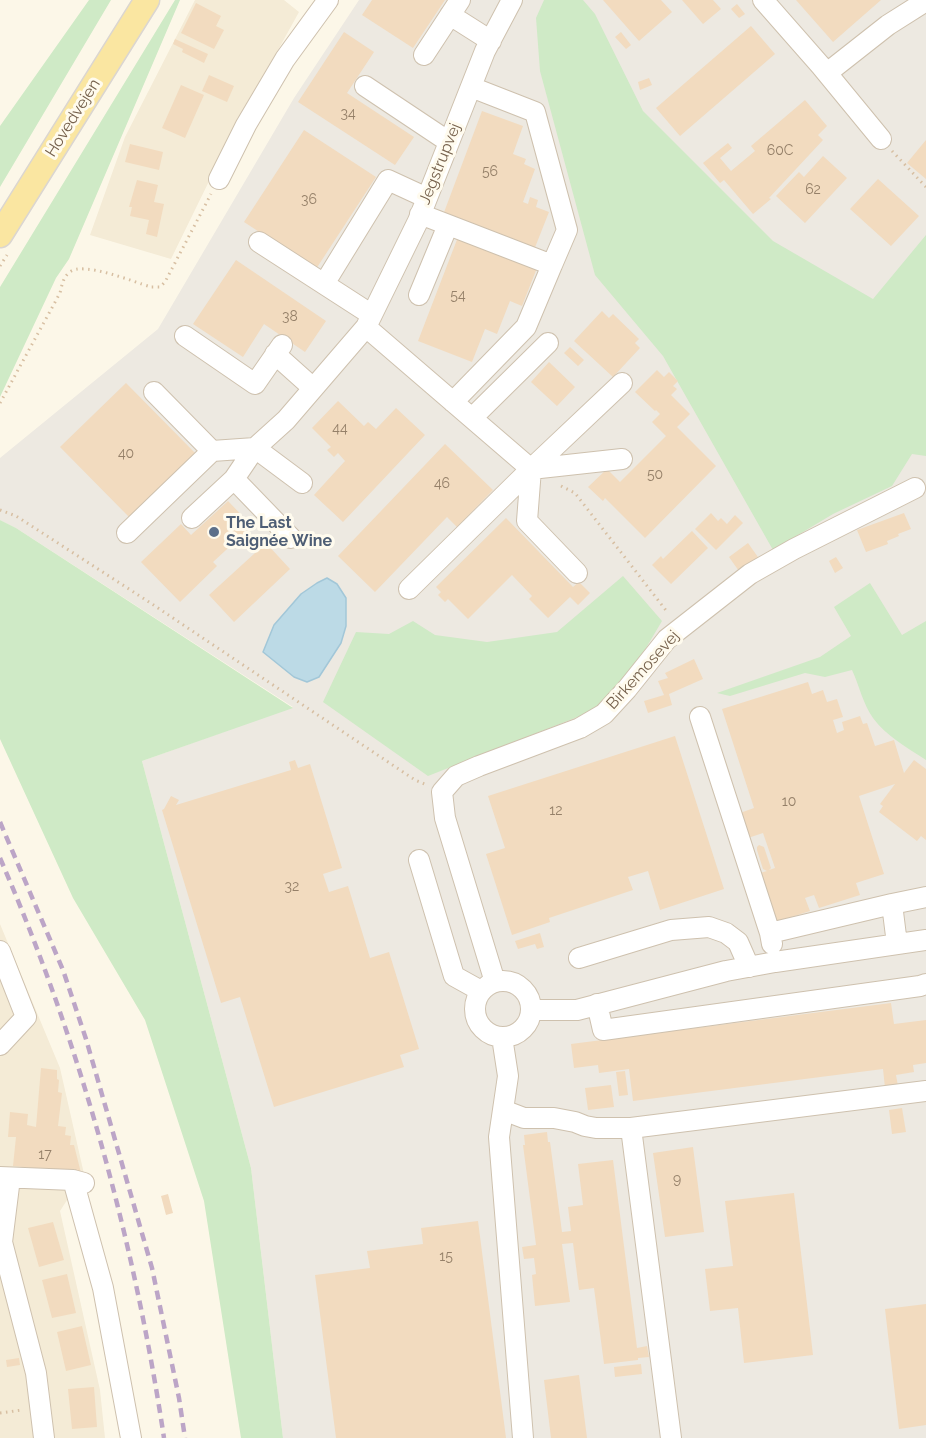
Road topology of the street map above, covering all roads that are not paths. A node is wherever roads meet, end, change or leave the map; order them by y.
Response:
1 (147, 0) edge
2 (328, 0) edge
3 (512, 0) edge
4 (763, 0) edge
5 (926, 1) edge
6 (455, 8) edge
7 (491, 41) junction
8 (424, 55) dead end
9 (827, 73) junction
10 (365, 86) dead end
11 (471, 87) junction
12 (881, 139) road end
13 (449, 142) junction
14 (219, 179) road end
15 (423, 206) junction
16 (448, 225) junction
17 (0, 235) edge
18 (259, 242) dead end
19 (552, 265) junction
20 (324, 284) junction
21 (419, 295) dead end
22 (369, 321) junction
23 (185, 336) dead end
24 (548, 343) dead end
25 (622, 383) dead end
26 (313, 388) junction
27 (154, 392) dead end
28 (453, 402) junction
29 (472, 418) junction
30 (255, 448) junction
31 (212, 451) junction
32 (622, 459) dead end
33 (531, 469) junction
34 (234, 479) junction
35 (302, 483) dead end
36 (915, 488) dead end
37 (192, 518) dead end
38 (127, 533) dead end
39 (291, 538) dead end
40 (577, 573) dead end
41 (409, 589) dead end
42 (700, 717) dead end
43 (419, 861) dead end
44 (926, 897) edge
45 (892, 904) junction
46 (771, 933) junction
47 (926, 940) edge
48 (897, 944) junction
49 (0, 951) edge
50 (579, 958) dead end
51 (776, 962) junction
52 (749, 967) junction
53 (926, 984) edge
54 (488, 987) junction
55 (597, 1004) junction
56 (531, 1010) junction
57 (502, 1037) junction
58 (0, 1045) edge
59 (926, 1091) edge
60 (503, 1110) junction
61 (631, 1128) junction
62 (5, 1178) edge
63 (44, 1438) edge
64 (132, 1438) edge
65 (524, 1438) edge
66 (671, 1438) edge

1 - 17 main road, Hovedvejen
2 - 14 street
3 - 7 street, Jegstrupvej
4 - 9 street
5 - 9 street
6 - 7 street
6 - 8 street
7 - 11 street, Jegstrupvej
9 - 12 street
10 - 13 street
11 - 13 street, Jegstrupvej
11 - 19 street
13 - 15 street, Jegstrupvej
15 - 16 street
15 - 20 street
15 - 22 street, Jegstrupvej
16 - 19 street
16 - 21 street
18 - 20 street
19 - 28 street
20 - 22 street
22 - 26 street, Jegstrupvej
22 - 28 street
23 - 26 street
24 - 29 street
25 - 33 street
26 - 30 street, Jegstrupvej
27 - 31 street
28 - 29 street
29 - 33 street
30 - 31 street
30 - 34 street, Jegstrupvej
30 - 35 street
31 - 38 street
32 - 33 street
33 - 40 street
33 - 41 street
34 - 37 street, Jegstrupvej
34 - 39 street
36 - 54 street, Birkemosevej
42 - 46 street
43 - 54 street
44 - 45 street
45 - 46 street
45 - 48 street
46 - 51 street
47 - 48 street
48 - 51 street
49 - 58 street
50 - 52 street
51 - 52 street
52 - 55 street
53 - 55 street
54 - 56 street
54 - 57 street
55 - 56 street
56 - 57 street
57 - 60 street
59 - 61 street
60 - 61 street
60 - 65 street
61 - 66 street
62 - 63 street
62 - 64 street

